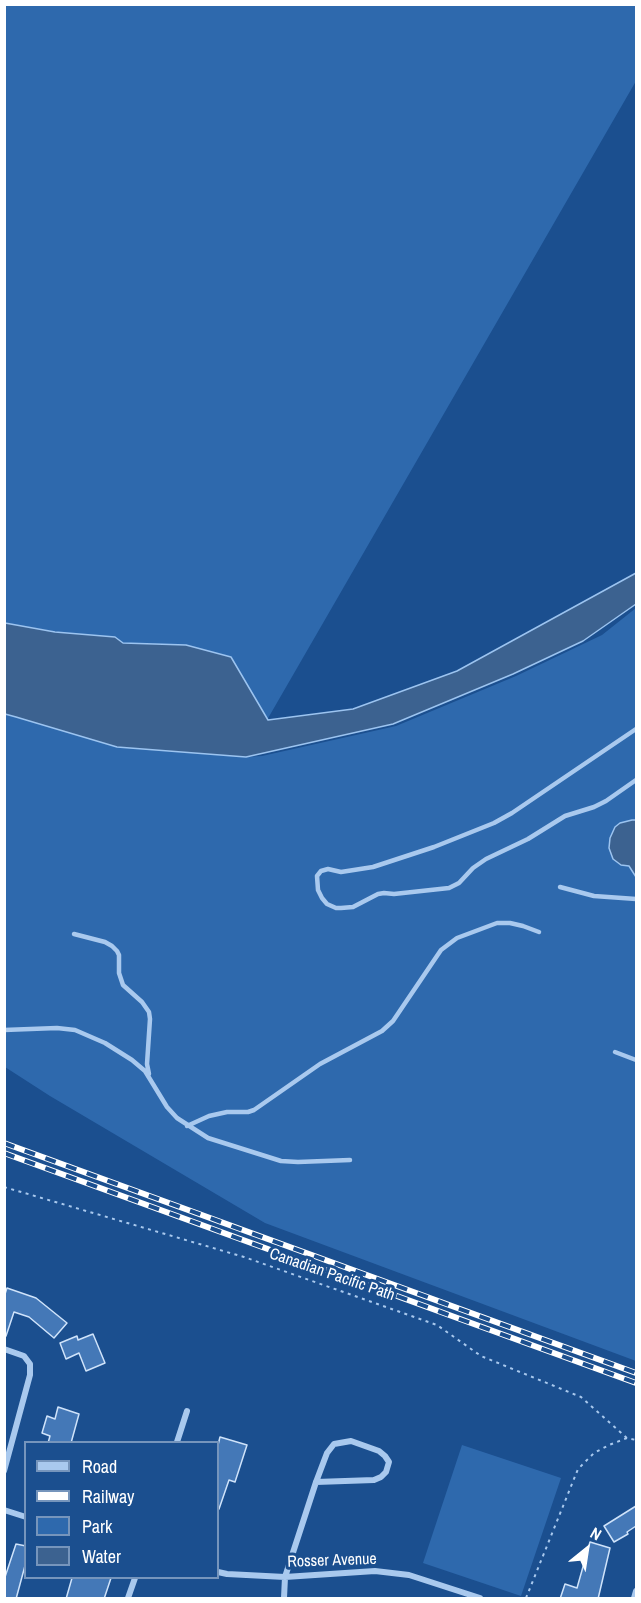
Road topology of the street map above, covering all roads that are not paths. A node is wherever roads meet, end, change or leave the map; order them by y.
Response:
1 (636, 729) edge
2 (636, 780) edge
3 (560, 887) dead end
4 (636, 898) edge
5 (539, 932) dead end
6 (74, 934) dead end
7 (4, 1030) edge
8 (615, 1052) dead end
9 (636, 1060) edge
10 (154, 1085) junction
11 (187, 1126) junction
12 (350, 1160) dead end
13 (4, 1349) edge
14 (187, 1411) dead end
15 (178, 1441) edge
16 (4, 1471) edge
17 (316, 1482) junction
18 (4, 1510) edge
19 (24, 1516) edge
20 (219, 1572) edge
21 (285, 1576) junction
22 (135, 1579) edge
23 (456, 1590) junction
24 (636, 1591) edge
25 (128, 1599) edge
26 (284, 1599) edge
27 (454, 1599) edge
28 (480, 1599) edge
29 (634, 1599) edge

1 - 2 lane
3 - 4 lane
5 - 11 lane
6 - 10 lane
7 - 10 lane
8 - 9 lane
10 - 11 lane
11 - 12 lane
13 - 16 street
14 - 15 street
17 - 17 street
17 - 21 street
18 - 19 street
20 - 21 street, Rosser Avenue
21 - 23 street, Rosser Avenue
21 - 26 street
22 - 25 street
23 - 27 street
23 - 28 street, Rosser Avenue
24 - 29 street

